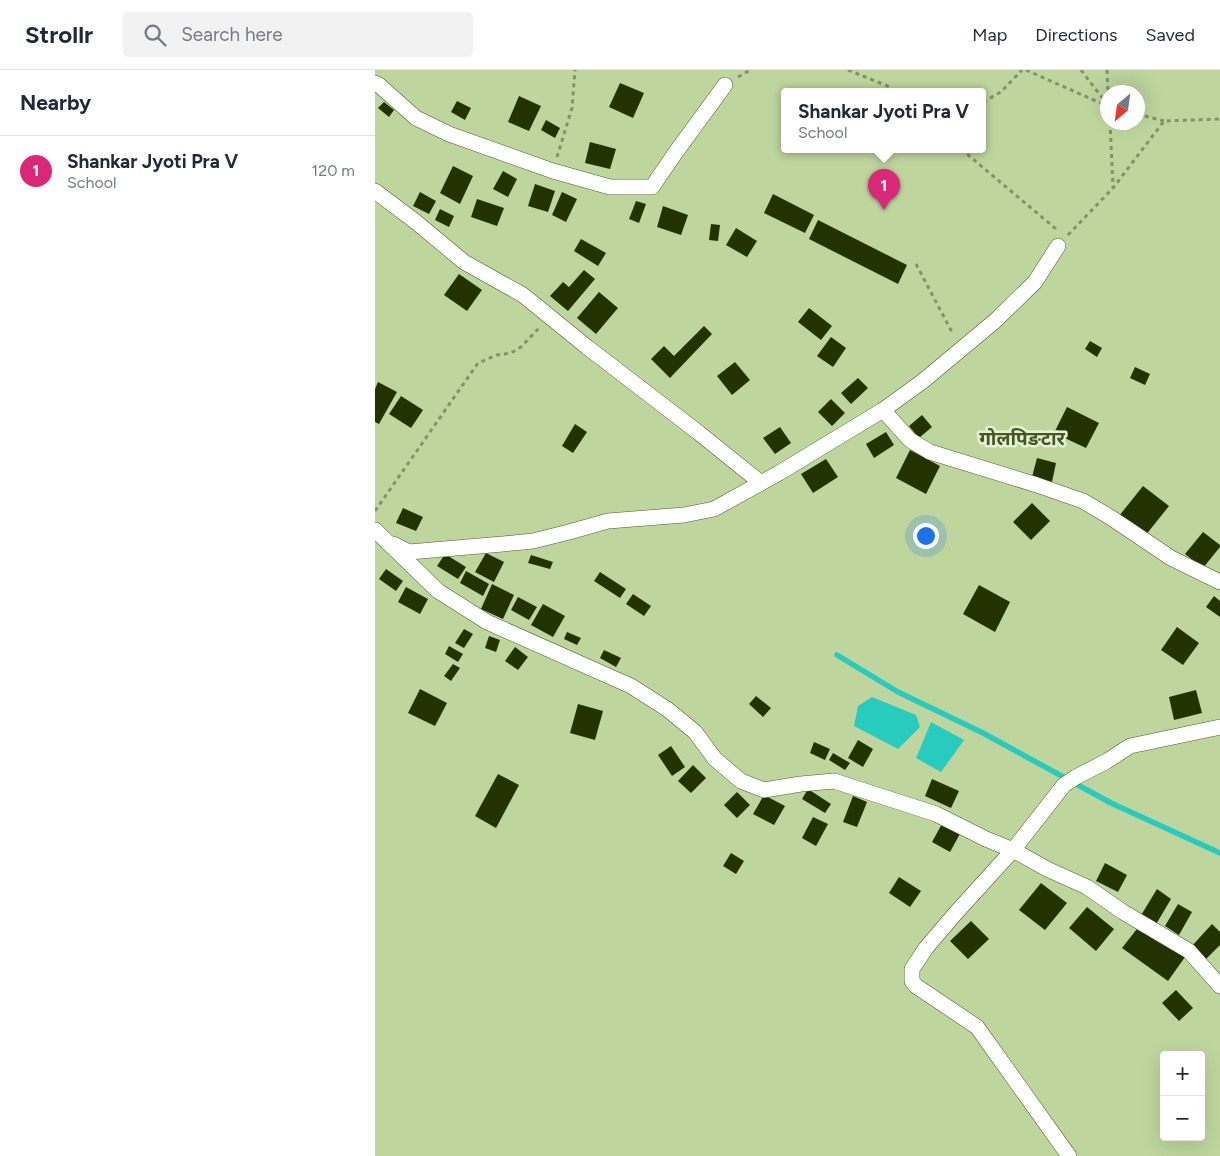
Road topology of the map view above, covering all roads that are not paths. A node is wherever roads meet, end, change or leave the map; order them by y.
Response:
1 (375, 83) edge
2 (725, 86) dead end
3 (375, 191) edge
4 (1057, 246) road end
5 (883, 410) junction
6 (761, 483) junction
7 (380, 535) edge
8 (1220, 582) edge
9 (1220, 727) edge
10 (1013, 850) junction
11 (1220, 986) edge
12 (1069, 1156) edge

1 - 2 street
3 - 6 street
4 - 5 street
5 - 6 street
5 - 8 street
6 - 7 street
7 - 10 street
9 - 10 street
10 - 11 street
10 - 12 street

